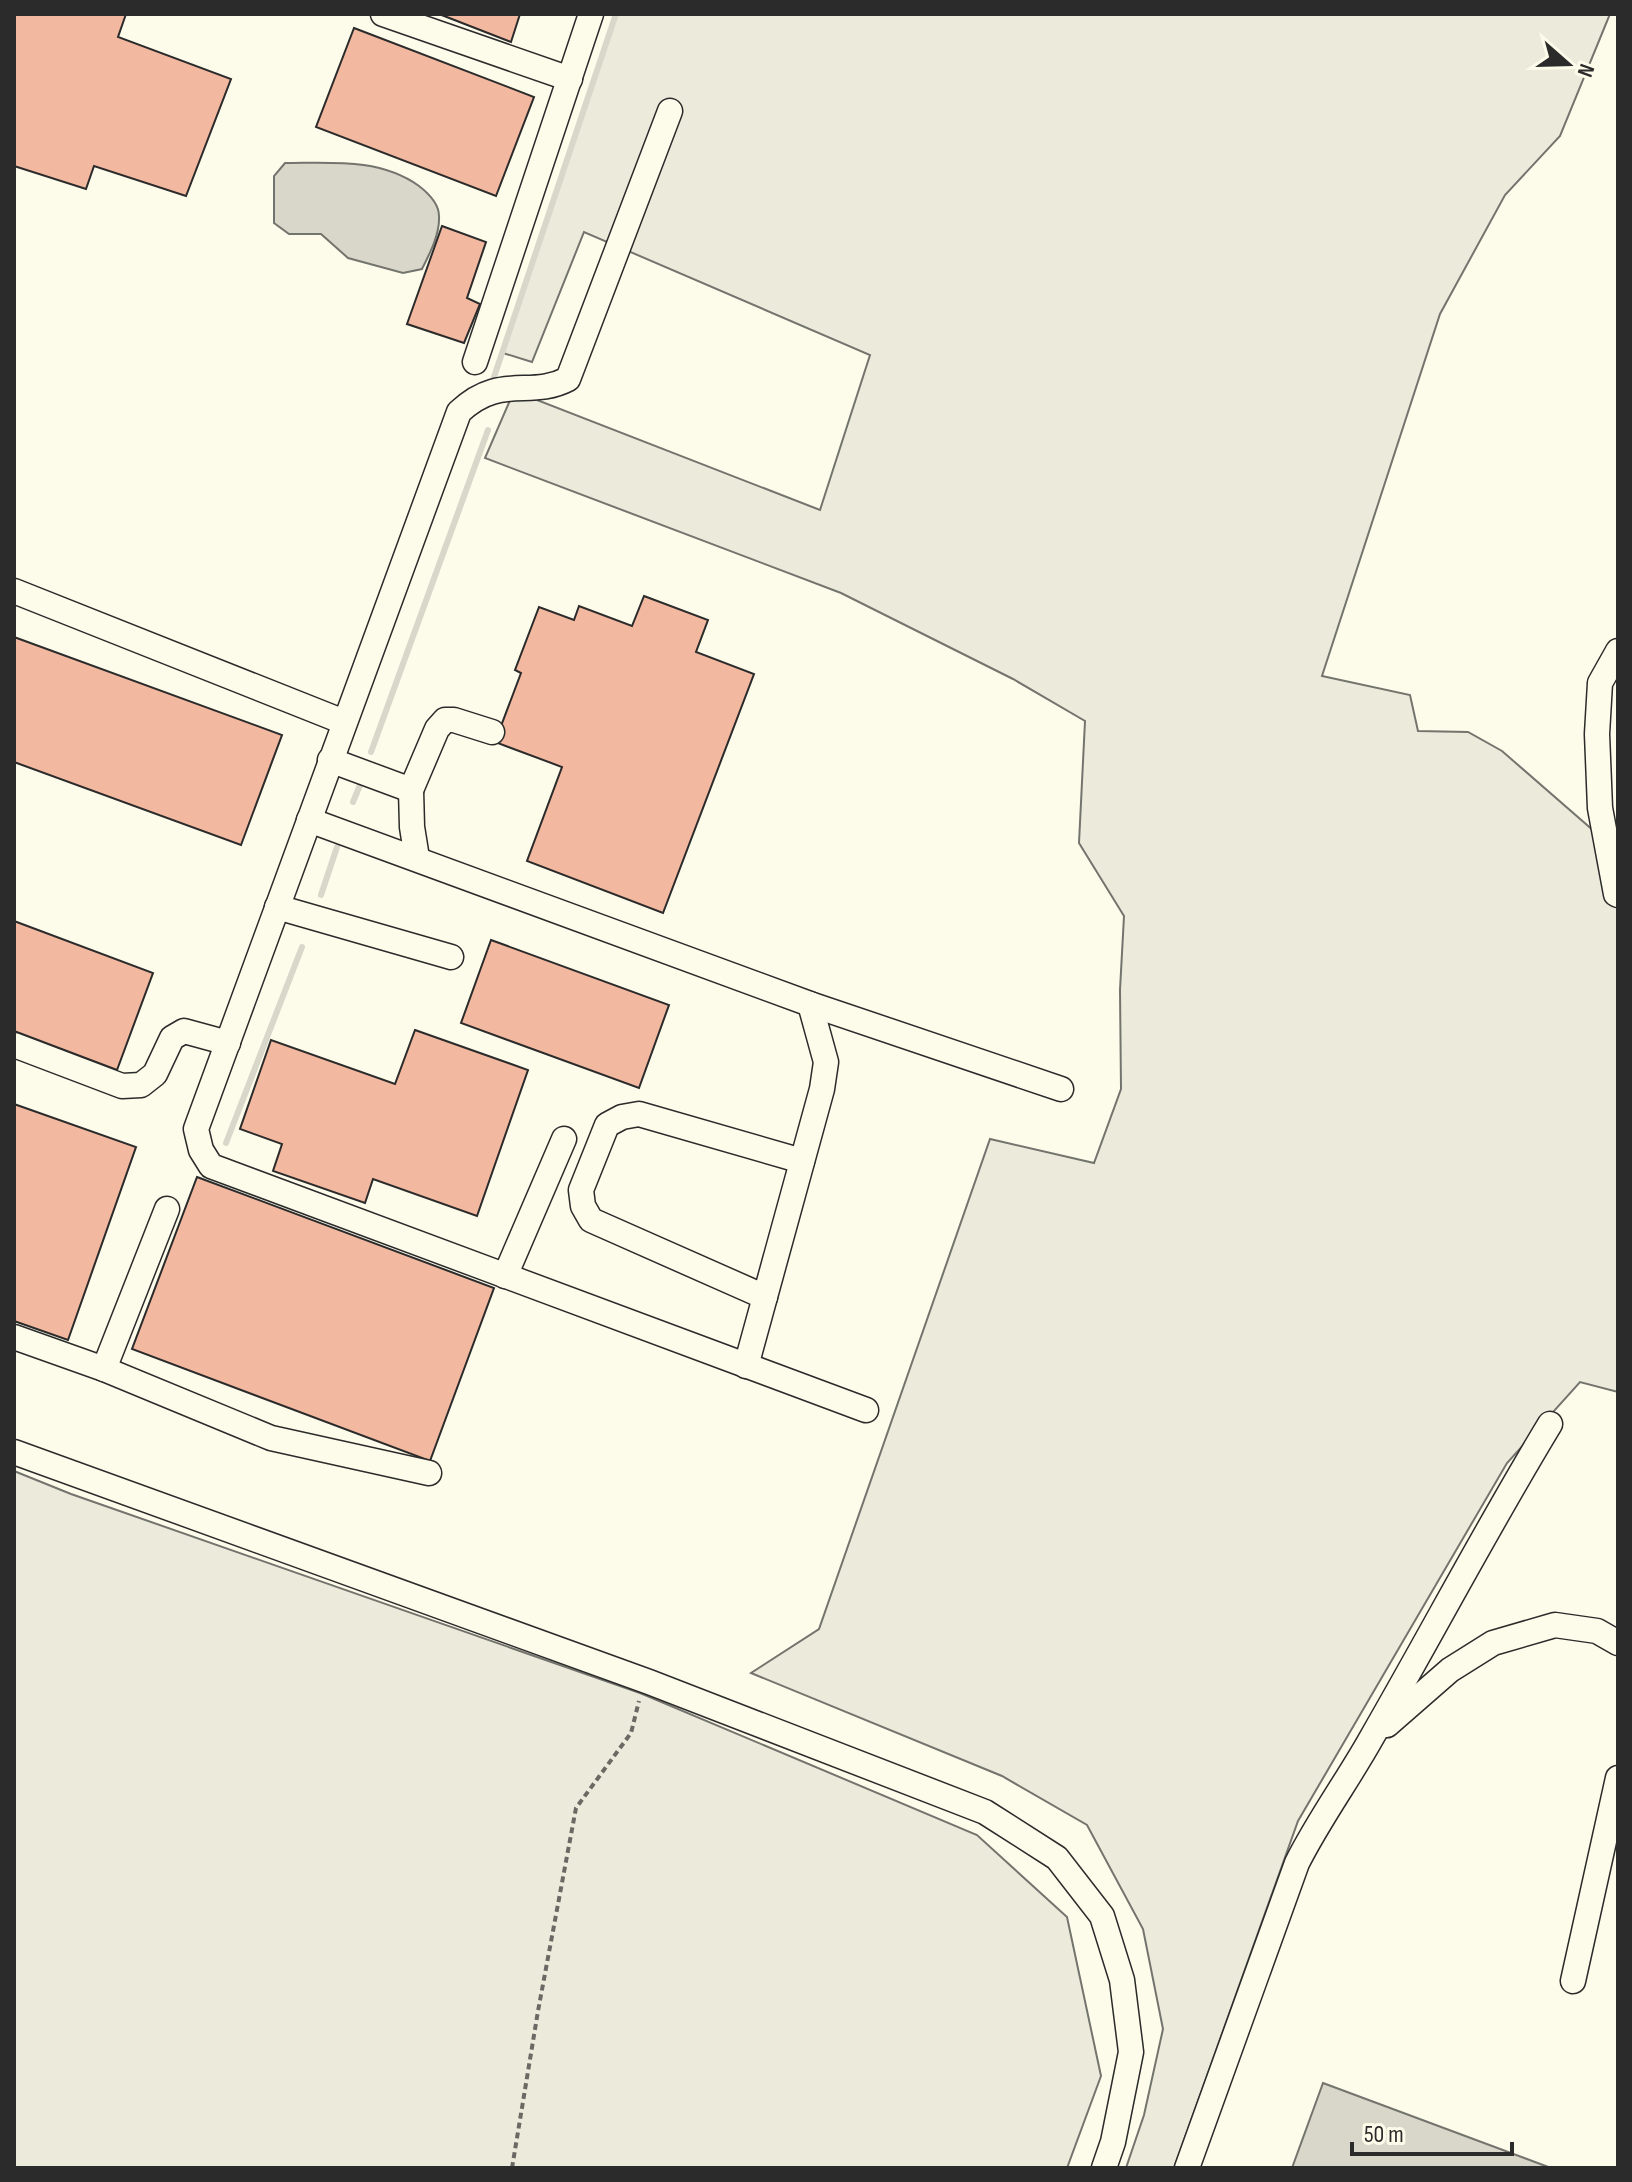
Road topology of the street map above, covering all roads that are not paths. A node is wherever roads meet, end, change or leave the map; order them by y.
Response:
1 (383, 14) edge
2 (591, 14) edge
3 (570, 79) junction
4 (670, 111) dead end
5 (475, 362) dead end
6 (14, 591) edge
7 (1618, 651) edge
8 (344, 722) junction
9 (492, 732) dead end
10 (330, 760) junction
11 (411, 790) junction
12 (309, 820) junction
13 (417, 858) junction
14 (1618, 895) edge
15 (277, 907) junction
16 (451, 957) dead end
17 (810, 1004) junction
18 (228, 1043) junction
19 (14, 1045) edge
20 (1061, 1089) dead end
21 (564, 1139) dead end
22 (802, 1161) junction
23 (167, 1209) dead end
24 (505, 1276) junction
25 (765, 1297) junction
26 (14, 1337) edge
27 (746, 1366) junction
28 (104, 1369) junction
29 (866, 1410) dead end
30 (1550, 1424) dead end
31 (14, 1452) edge
32 (429, 1473) dead end
33 (1618, 1643) edge
34 (1371, 1741) junction
35 (1618, 1778) edge
36 (1573, 1981) dead end
37 (1104, 2168) edge
38 (1187, 2168) edge

1 - 3 street
2 - 3 street
3 - 5 street
4 - 8 street
6 - 8 street
7 - 14 street
8 - 10 street
9 - 11 street
10 - 11 street
10 - 12 street
11 - 13 street
12 - 13 street
12 - 15 street
13 - 17 street
15 - 16 street
15 - 18 street
17 - 20 street
17 - 22 street
18 - 19 street
18 - 24 street
21 - 24 street
22 - 25 street
22 - 25 street
23 - 28 street
24 - 27 street
25 - 27 street
26 - 28 street
27 - 29 street
28 - 32 street
30 - 34 street
31 - 37 street
33 - 34 street
34 - 38 street
35 - 36 street

